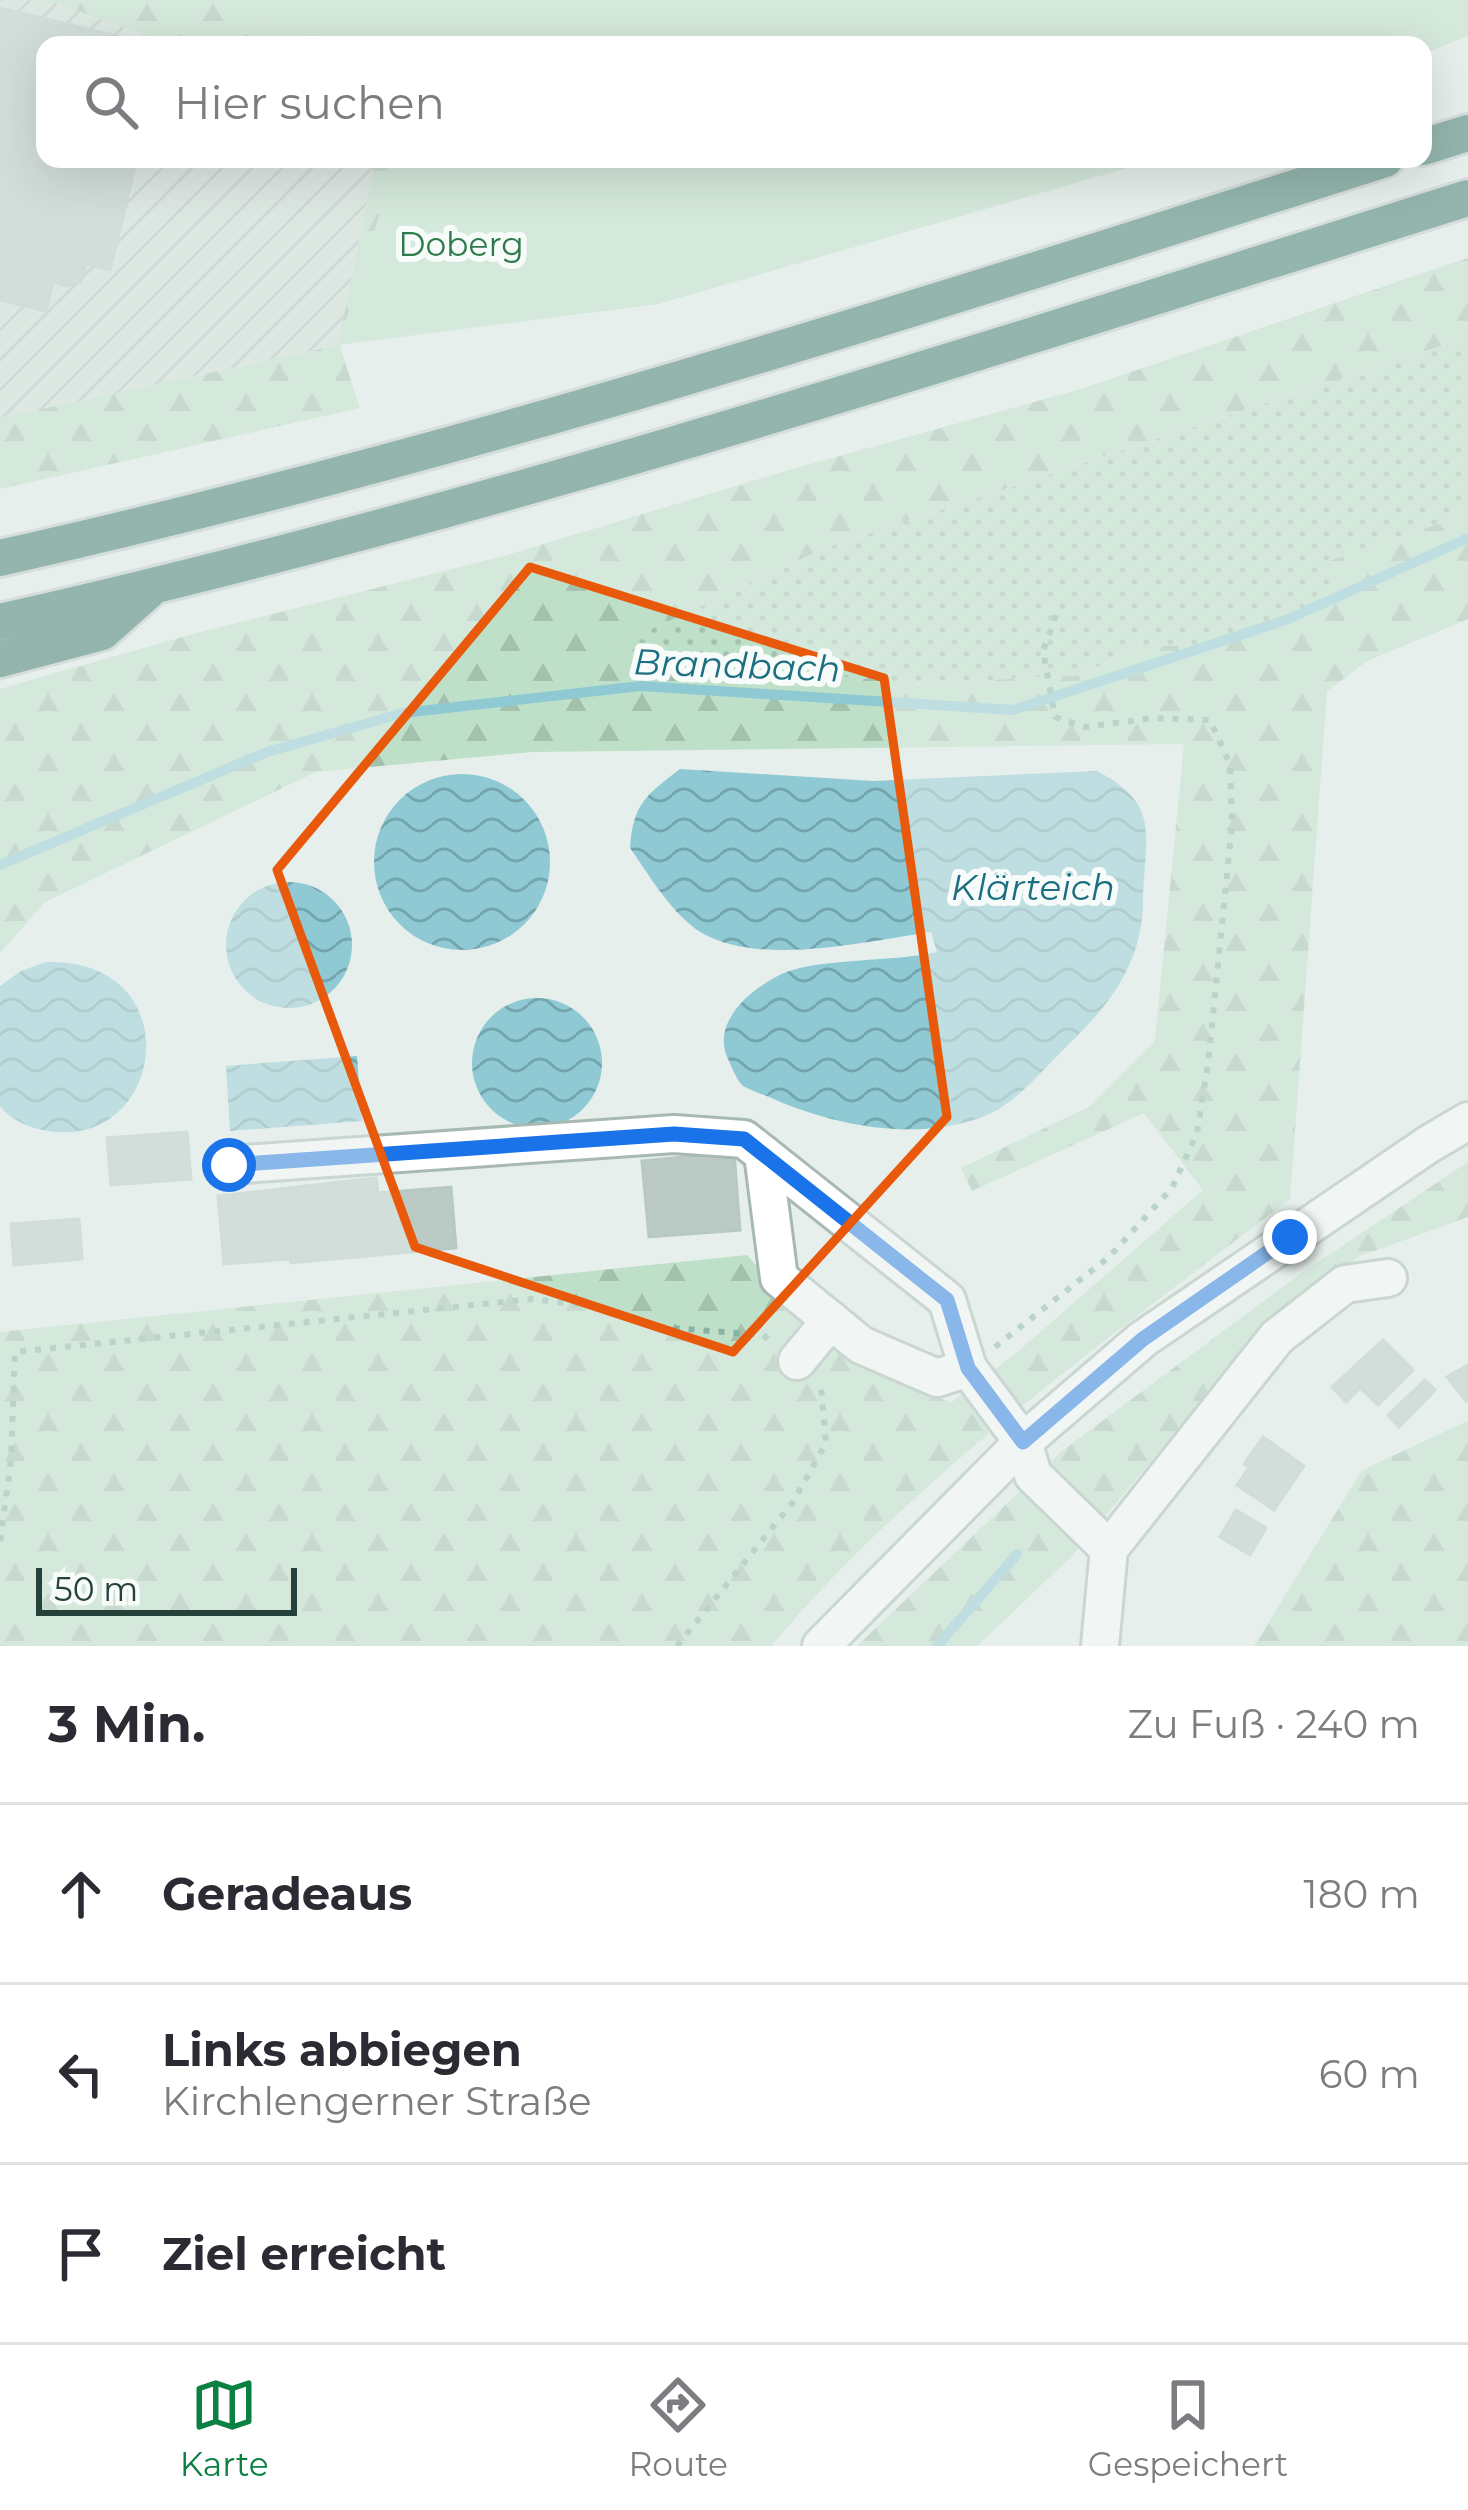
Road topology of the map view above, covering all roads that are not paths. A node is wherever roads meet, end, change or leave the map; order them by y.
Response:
1 (1468, 133) edge
2 (1432, 144) edge
3 (1357, 168) edge
4 (1468, 197) edge
5 (0, 558) edge
6 (151, 588) junction
7 (0, 622) edge
8 (0, 659) edge
9 (1468, 1121) edge
10 (763, 1154) junction
11 (229, 1165) dead end
12 (1388, 1278) dead end
13 (831, 1320) junction
14 (796, 1361) road end
15 (968, 1368) junction
16 (1023, 1442) junction
17 (1109, 1549) junction
18 (821, 1646) edge
19 (1100, 1646) edge

1 - 2 highway
3 - 5 highway
4 - 6 highway
6 - 7 highway
6 - 8 highway
9 - 16 street
10 - 11 street
10 - 13 street
10 - 15 street
12 - 17 street
13 - 14 street
13 - 15 street
15 - 16 street
16 - 17 street
16 - 18 street
17 - 19 street

